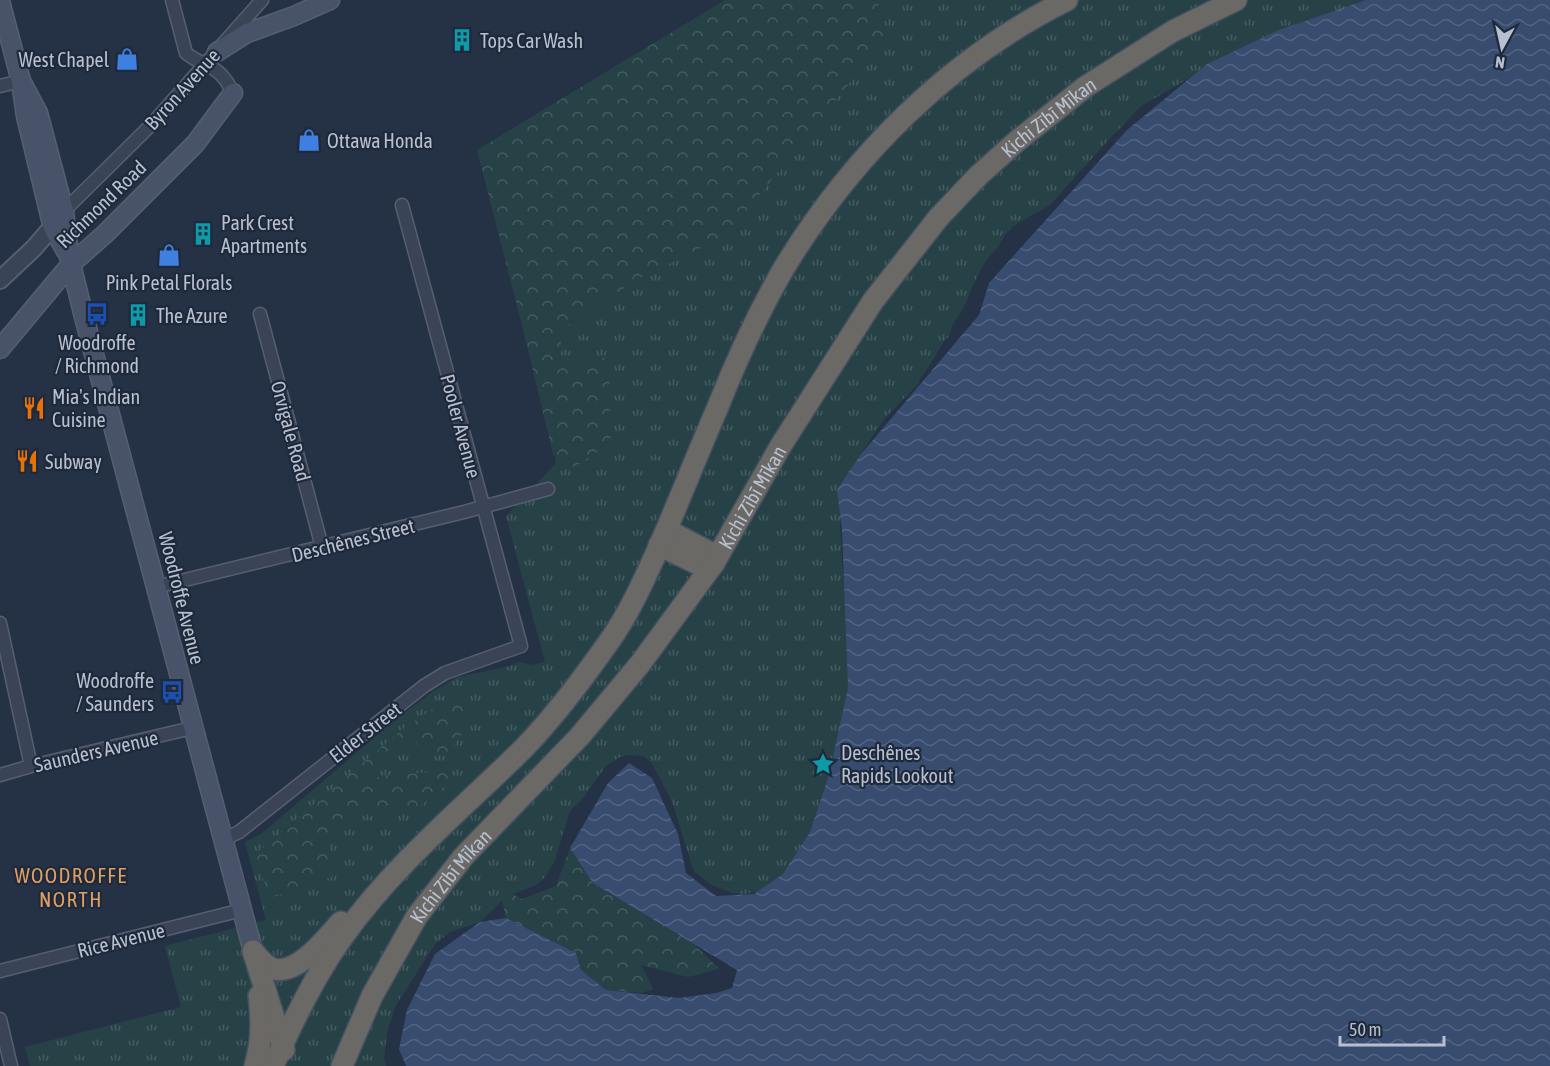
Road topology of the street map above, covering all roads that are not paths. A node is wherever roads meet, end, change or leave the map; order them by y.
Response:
1 (172, 0) edge
2 (262, 0) edge
3 (330, 0) edge
4 (1067, 0) edge
5 (1236, 0) edge
6 (0, 1) edge
7 (211, 58) junction
8 (21, 81) junction
9 (0, 86) edge
10 (233, 93) joint
11 (402, 205) dead end
12 (61, 220) junction
13 (70, 260) junction
14 (0, 280) edge
15 (260, 314) dead end
16 (0, 349) edge
17 (548, 489) dead end
18 (484, 507) junction
19 (663, 538) junction
20 (322, 547) junction
21 (714, 563) junction
22 (156, 587) junction
23 (0, 623) edge
24 (521, 646) joint
25 (192, 728) junction
26 (31, 766) junction
27 (0, 775) edge
28 (222, 840) junction
29 (399, 870) junction
30 (242, 910) junction
31 (253, 951) junction
32 (0, 970) edge
33 (0, 1019) edge
34 (283, 1044) junction
35 (11, 1066) edge
36 (255, 1066) edge
37 (273, 1066) edge
38 (288, 1066) edge
39 (342, 1066) edge

1 - 7 street
2 - 7 street, Byron Avenue
3 - 7 main road
4 - 19 highway, Kichi Zībī Mīkan
5 - 21 highway, Kichi Zībī Mīkan
6 - 8 main road, Woodroffe Avenue
7 - 10 street
7 - 12 street, Byron Avenue
8 - 9 street
8 - 12 main road, Woodroffe Avenue
10 - 13 main road, Richmond Road
11 - 18 street, Pooler Avenue
12 - 13 main road, Woodroffe Avenue
12 - 14 street, Byron Avenue
13 - 16 main road, Richmond Road
13 - 22 main road, Woodroffe Avenue
15 - 20 street, Orvigale Road
17 - 18 street, Deschênes Street
18 - 20 street, Deschênes Street
18 - 24 street, Pooler Avenue
19 - 21 highway
19 - 29 highway, Kichi Zībī Mīkan
20 - 22 street, Deschênes Street
21 - 39 highway, Kichi Zībī Mīkan
22 - 25 main road, Woodroffe Avenue
23 - 26 street
24 - 28 street, Elder Street
25 - 26 street, Saunders Avenue
25 - 28 main road, Woodroffe Avenue
26 - 27 street, Saunders Avenue
28 - 30 main road, Woodroffe Avenue
29 - 31 highway
29 - 34 highway, Kichi Zībī Mīkan
30 - 31 main road, Woodroffe Avenue
30 - 32 street, Rice Avenue
31 - 34 highway
31 - 36 highway
33 - 35 street
34 - 37 highway, Kichi Zībī Mīkan
34 - 38 highway

